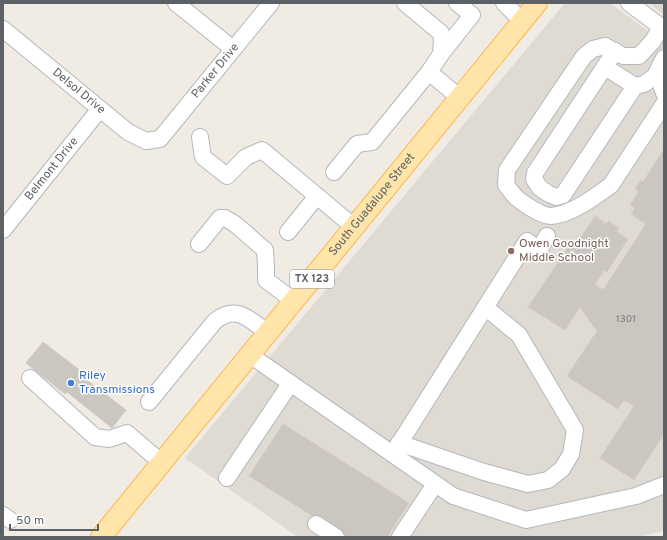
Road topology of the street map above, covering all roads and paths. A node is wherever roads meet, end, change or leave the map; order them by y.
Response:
1 (176, 3) edge
2 (270, 3) edge
3 (405, 3) edge
4 (457, 3) edge
5 (504, 3) edge
6 (537, 3) edge
7 (629, 3) edge
8 (522, 21) junction
9 (662, 28) edge
10 (3, 29) edge
11 (233, 49) junction
12 (615, 51) junction
13 (441, 54) junction
14 (664, 58) edge
15 (605, 66) junction
16 (429, 72) junction
17 (658, 74) junction
18 (635, 86) junction
19 (664, 93) edge
20 (460, 98) junction
21 (664, 104) edge
22 (100, 109) junction
23 (200, 137) dead end
24 (160, 139) joint
25 (334, 172) dead end
26 (318, 196) junction
27 (354, 227) junction
28 (3, 230) edge
29 (288, 232) dead end
30 (547, 236) dead end
31 (199, 244) dead end
32 (294, 301) junction
33 (485, 307) junction
34 (268, 333) junction
35 (250, 355) junction
36 (30, 378) dead end
37 (290, 384) junction
38 (149, 402) dead end
39 (395, 449) junction
40 (162, 463) junction
41 (227, 478) dead end
42 (435, 484) junction
43 (664, 485) edge
44 (316, 524) dead end
45 (101, 537) edge
46 (336, 537) edge
47 (400, 537) edge

1 - 11 street
2 - 11 street, Parker Drive
3 - 13 street
4 - 13 street
5 - 8 street
6 - 8 main road, South Guadalupe Street / TX 123
7 - 9 street
8 - 20 main road, South Guadalupe Street / TX 123
9 - 12 street
10 - 22 street, Delsol Drive
11 - 24 street, Parker Drive
12 - 15 street
12 - 21 street
13 - 16 street
14 - 17 street
15 - 18 street
15 - 18 street
16 - 20 street
16 - 25 street
17 - 18 street
17 - 19 street
20 - 27 main road, South Guadalupe Street / TX 123
22 - 24 street, Delsol Drive
22 - 28 street, Belmont Drive
23 - 26 street
26 - 27 street
26 - 29 street
27 - 32 main road, South Guadalupe Street / TX 123
30 - 33 street
31 - 32 street
32 - 34 main road, South Guadalupe Street / TX 123
33 - 39 street
33 - 39 street
34 - 35 main road, South Guadalupe Street / TX 123
34 - 38 street
35 - 37 street
35 - 40 main road, South Guadalupe Street / TX 123
36 - 40 street
37 - 39 street
37 - 41 street
39 - 42 street
40 - 45 main road, South Guadalupe Street / TX 123
42 - 43 street
42 - 47 street
44 - 46 street

